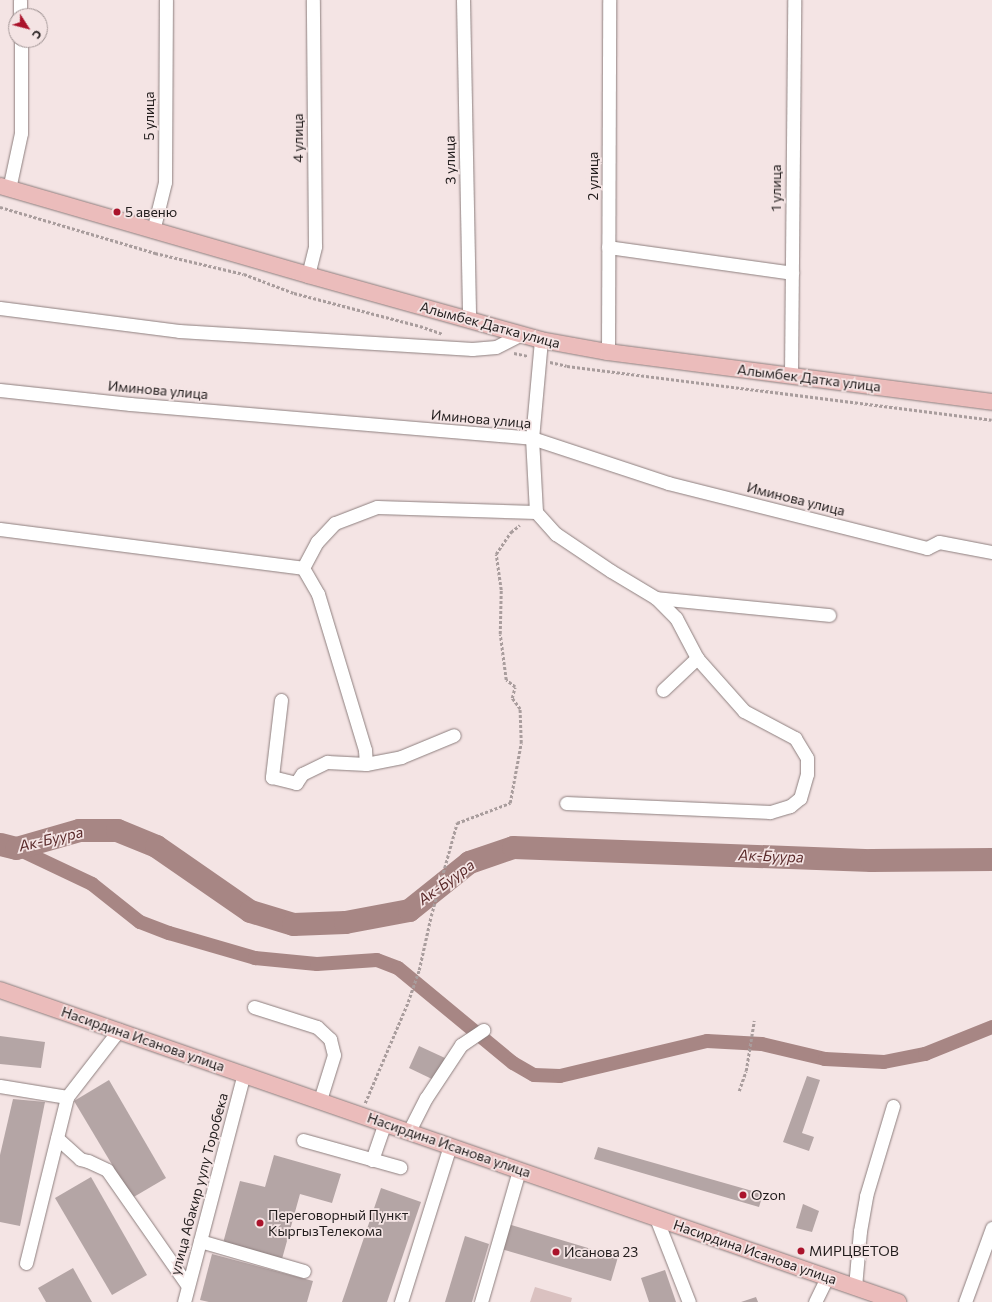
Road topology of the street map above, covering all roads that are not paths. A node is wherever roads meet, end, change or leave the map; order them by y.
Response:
1 (166, 0) edge
2 (313, 0) edge
3 (463, 0) edge
4 (609, 0) edge
5 (794, 0) edge
6 (20, 48) edge
7 (4, 188) edge
8 (153, 230) junction
9 (608, 247) junction
10 (792, 273) junction
11 (308, 275) junction
12 (0, 308) edge
13 (469, 320) junction
14 (520, 335) junction
15 (541, 340) junction
16 (608, 352) junction
17 (791, 376) junction
18 (0, 390) edge
19 (992, 402) edge
20 (532, 438) junction
21 (536, 512) junction
22 (0, 529) edge
23 (992, 552) edge
24 (302, 568) junction
25 (656, 598) junction
26 (829, 615) dead end
27 (697, 658) junction
28 (662, 690) dead end
29 (281, 700) dead end
30 (454, 735) dead end
31 (366, 764) junction
32 (566, 803) dead end
33 (0, 990) edge
34 (254, 1007) dead end
35 (119, 1030) junction
36 (483, 1030) dead end
37 (244, 1074) junction
38 (0, 1086) edge
39 (67, 1097) junction
40 (320, 1100) junction
41 (893, 1106) dead end
42 (385, 1123) junction
43 (409, 1131) junction
44 (57, 1138) junction
45 (303, 1140) dead end
46 (450, 1146) junction
47 (372, 1160) junction
48 (400, 1167) dead end
49 (519, 1170) junction
50 (656, 1218) junction
51 (992, 1228) edge
52 (200, 1241) junction
53 (26, 1263) dead end
54 (304, 1271) dead end
55 (827, 1277) junction
56 (188, 1286) junction
57 (855, 1287) junction
58 (184, 1302) edge
59 (401, 1302) edge
60 (481, 1302) edge
61 (689, 1302) edge
62 (815, 1302) edge
63 (898, 1302) edge
64 (965, 1302) edge

1 - 8 street, 5 улица
2 - 11 street, 4 улица
3 - 13 street, 3 улица
4 - 9 street, 2 улица
5 - 10 street, 1 улица
6 - 7 street
7 - 8 main road, Алымбек Датка улица
8 - 11 main road, Алымбек Датка улица
9 - 10 street
9 - 16 street, 2 улица
10 - 17 street, 1 улица
11 - 13 main road, Алымбек Датка улица
12 - 14 street
13 - 14 main road, Алымбек Датка улица
14 - 15 main road, Алымбек Датка улица
15 - 16 main road, Алымбек Датка улица
15 - 20 street
16 - 17 main road, Алымбек Датка улица
17 - 19 main road, Алымбек Датка улица
18 - 20 street, Иминова улица
20 - 21 street
20 - 23 street, Иминова улица
21 - 24 street
21 - 25 street
22 - 24 street
24 - 31 street
25 - 26 street
25 - 27 street
27 - 28 street
27 - 32 street
29 - 31 street
30 - 31 street
33 - 35 main road, Насирдина Исанова улица
34 - 40 street
35 - 37 main road, Насирдина Исанова улица
35 - 39 street
36 - 43 street
37 - 40 main road, Насирдина Исанова улица
37 - 52 street, улица Абакир уулу Торобека
38 - 39 street
39 - 44 street
40 - 42 main road, Насирдина Исанова улица
41 - 57 street
42 - 43 main road, Насирдина Исанова улица
42 - 47 street
43 - 46 main road, Насирдина Исанова улица
44 - 53 street
44 - 56 street
45 - 47 street
46 - 49 main road, Насирдина Исанова улица
46 - 59 street
47 - 48 street
49 - 50 main road, Насирдина Исанова улица
49 - 60 street
50 - 55 main road, Насирдина Исанова улица
50 - 61 street
51 - 64 street
52 - 54 street
52 - 56 street, улица Абакир уулу Торобека
55 - 57 main road, Насирдина Исанова улица
55 - 62 street
56 - 58 street, улица Абакир уулу Торобека
57 - 63 main road, Насирдина Исанова улица

